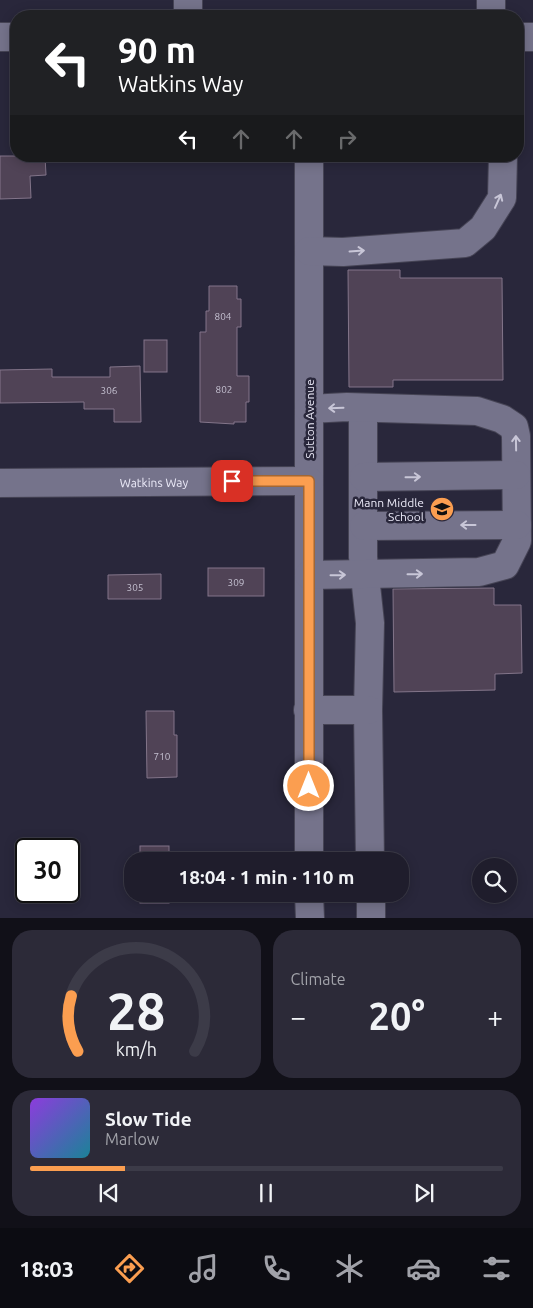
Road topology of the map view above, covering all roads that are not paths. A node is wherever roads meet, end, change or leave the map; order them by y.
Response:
1 (309, 162) edge
2 (502, 162) edge
3 (309, 250) junction
4 (363, 408) junction
5 (309, 409) junction
6 (516, 475) junction
7 (364, 478) junction
8 (309, 481) junction
9 (0, 483) edge
10 (517, 525) junction
11 (364, 526) junction
12 (309, 575) junction
13 (366, 575) junction
14 (308, 710) junction
15 (368, 710) junction
16 (309, 852) edge
17 (370, 852) edge
18 (310, 902) edge
19 (371, 902) edge
20 (310, 918) edge
21 (371, 918) edge

1 - 3 street, Sutton Avenue
3 -> 2 street
3 - 5 street, Sutton Avenue
4 -> 5 street
6 -> 4 street
4 - 7 street
5 - 8 street, Sutton Avenue
7 -> 6 street
6 - 10 street
7 - 11 street
8 - 9 street, Watkins Way
8 - 12 street, Sutton Avenue
10 -> 11 street
13 -> 10 street
11 - 13 street
12 -> 13 street
12 - 14 street, Sutton Avenue
13 - 15 street
14 - 15 street
14 - 16 street, Sutton Avenue
15 - 17 street
18 - 20 street
19 - 21 street

